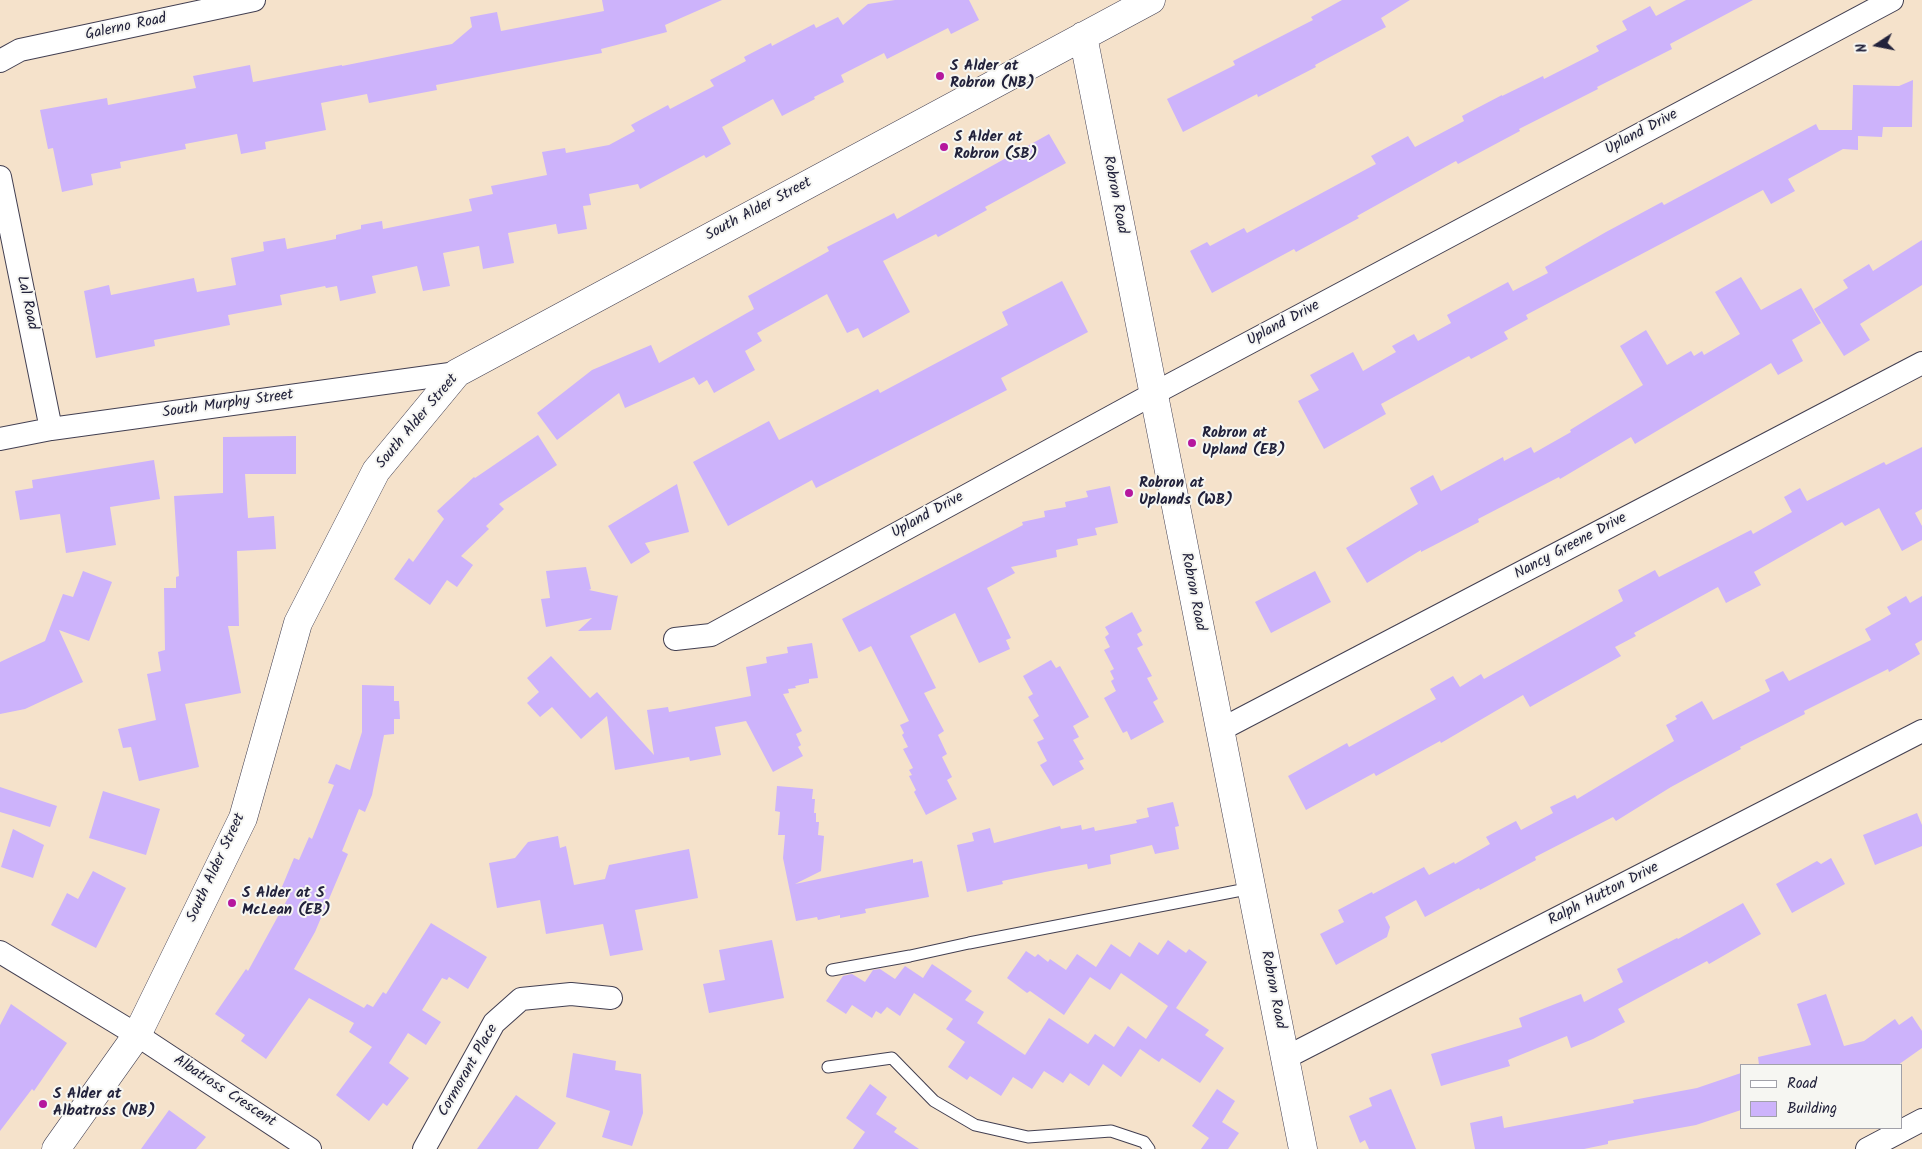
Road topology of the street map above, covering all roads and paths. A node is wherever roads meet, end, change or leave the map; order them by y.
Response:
1 (254, 0) edge
2 (1151, 0) edge
3 (1892, 0) edge
4 (1083, 36) junction
5 (0, 61) edge
6 (0, 177) edge
7 (1922, 363) edge
8 (457, 373) junction
9 (1153, 394) junction
10 (51, 429) junction
11 (0, 439) edge
12 (675, 639) dead end
13 (1220, 730) junction
14 (1922, 731) edge
15 (1252, 888) junction
16 (0, 952) edge
17 (832, 970) dead end
18 (611, 998) dead end
19 (137, 1035) junction
20 (1285, 1058) junction
21 (828, 1067) dead end
22 (1922, 1120) edge
23 (56, 1149) edge
24 (310, 1149) edge
25 (424, 1149) edge
26 (1149, 1149) edge
27 (1303, 1149) edge
28 (1867, 1149) edge

1 - 5 street, Galerno Road
2 - 4 street, South Alder Street
3 - 9 street, Upland Drive
4 - 8 street, South Alder Street
4 - 9 street, Robron Road
6 - 10 street, Lal Road
7 - 13 street, Nancy Greene Drive
8 - 10 street, South Murphy Street
8 - 19 street, South Alder Street
9 - 12 street, Upland Drive
9 - 13 street, Robron Road
10 - 11 street, South Murphy Street
13 - 15 street, Robron Road
14 - 20 street, Ralph Hutton Drive
15 - 17 lane
15 - 20 street, Robron Road
16 - 19 street, Albatross Crescent
18 - 25 street, Cormorant Place
19 - 23 street, South Alder Street
19 - 24 street, Albatross Crescent
20 - 27 street, Robron Road
21 - 26 lane
22 - 28 street

